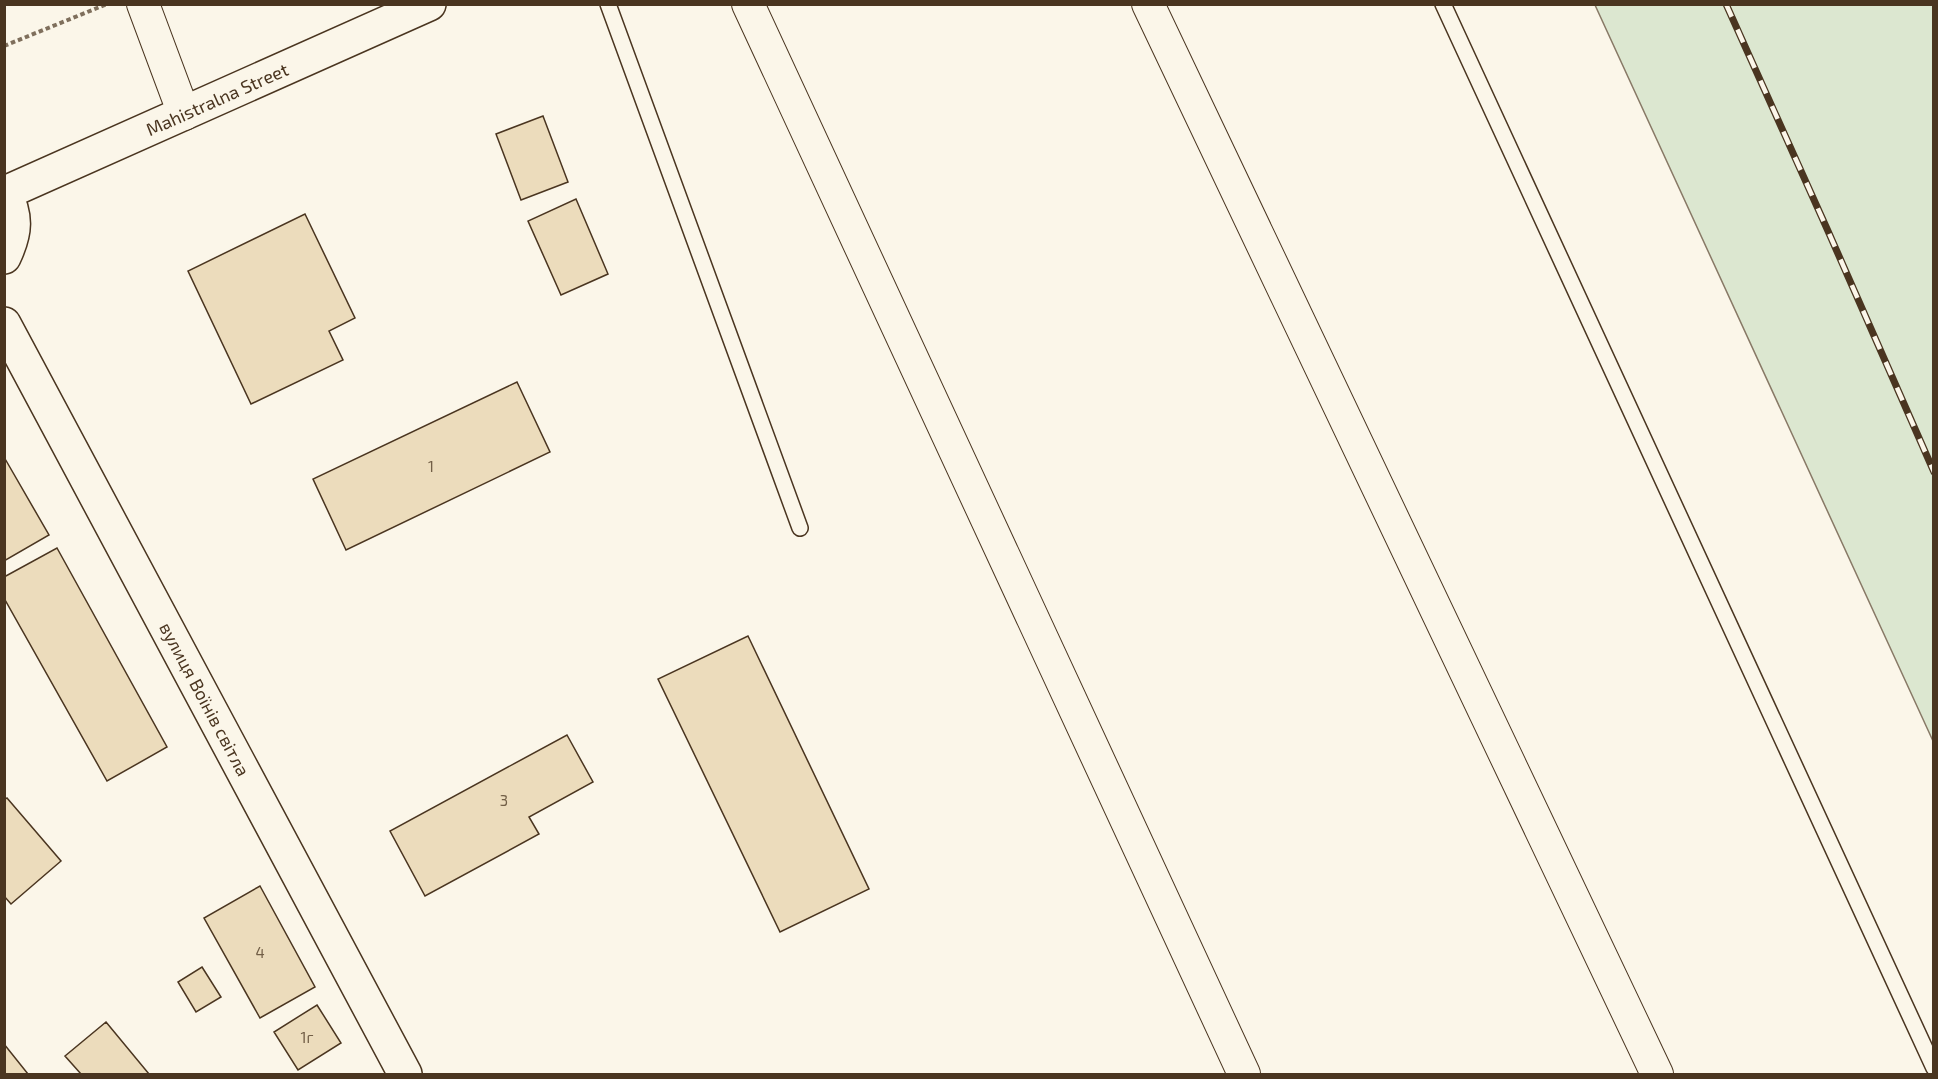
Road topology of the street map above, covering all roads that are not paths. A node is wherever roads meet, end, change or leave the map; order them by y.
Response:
1 (144, 4) edge
2 (429, 4) edge
3 (608, 4) edge
4 (748, 4) edge
5 (1148, 4) edge
6 (1443, 4) edge
7 (184, 114) junction
8 (5, 192) edge
9 (4, 257) edge
10 (4, 324) edge
11 (800, 528) dead end
12 (1934, 1068) edge
13 (405, 1074) edge
14 (1244, 1074) edge
15 (1657, 1074) edge

1 - 7 street
2 - 7 street, Mahistralna Street
3 - 11 lane
4 - 14 street
5 - 15 street
6 - 12 lane
7 - 8 street, Mahistralna Street
8 - 9 street
10 - 13 street, вулиця Воїнів світла

